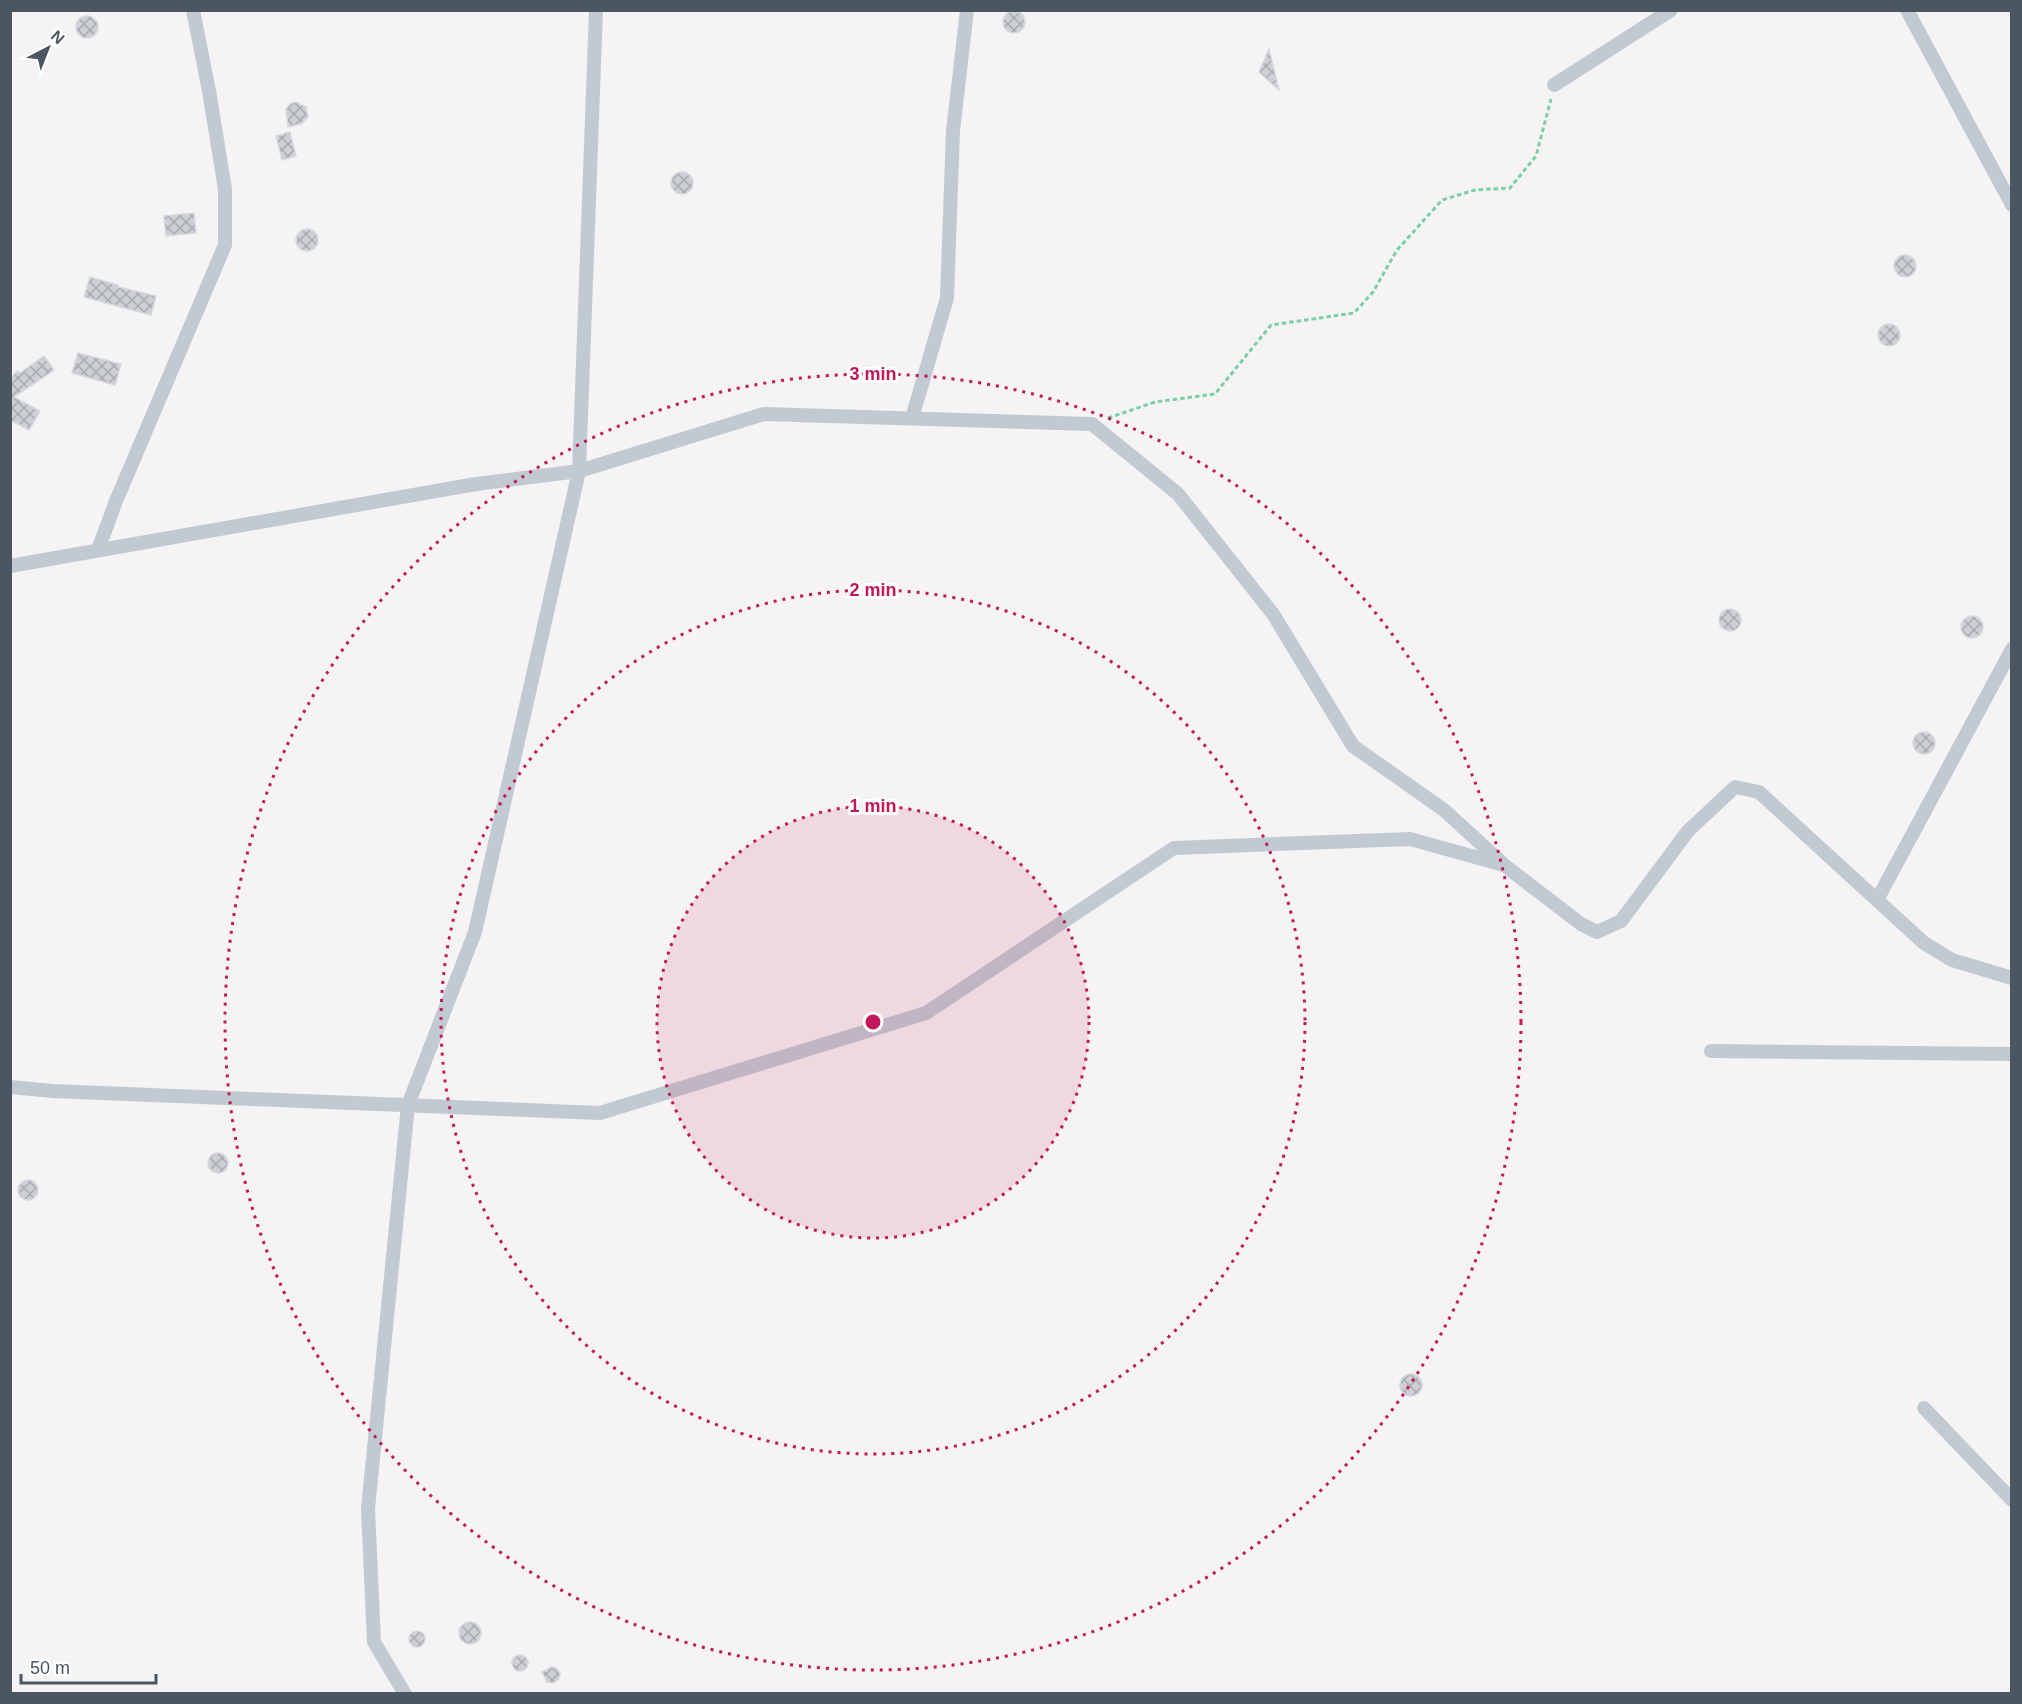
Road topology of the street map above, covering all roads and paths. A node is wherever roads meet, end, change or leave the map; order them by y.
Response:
1 (193, 10) edge
2 (597, 10) edge
3 (967, 10) edge
4 (1671, 10) edge
5 (1907, 10) edge
6 (1554, 85) joint
7 (2012, 206) edge
8 (912, 418) junction
9 (1092, 424) junction
10 (579, 471) junction
11 (98, 550) junction
12 (10, 566) edge
13 (2012, 649) edge
14 (1504, 865) junction
15 (1877, 900) junction
16 (2012, 978) edge
17 (1710, 1051) dead end
18 (2012, 1054) edge
19 (10, 1087) edge
20 (408, 1105) junction
21 (1924, 1408) dead end
22 (2012, 1500) edge
23 (405, 1694) edge

1 - 11 street
2 - 10 street
3 - 8 street
4 - 6 street
5 - 7 street
6 - 9 path
8 - 9 street
8 - 10 street
9 - 14 street
10 - 11 street
10 - 20 street
11 - 12 street
13 - 15 street
14 - 15 street
14 - 20 street
15 - 16 street
17 - 18 street
19 - 20 street
20 - 23 street
21 - 22 street

